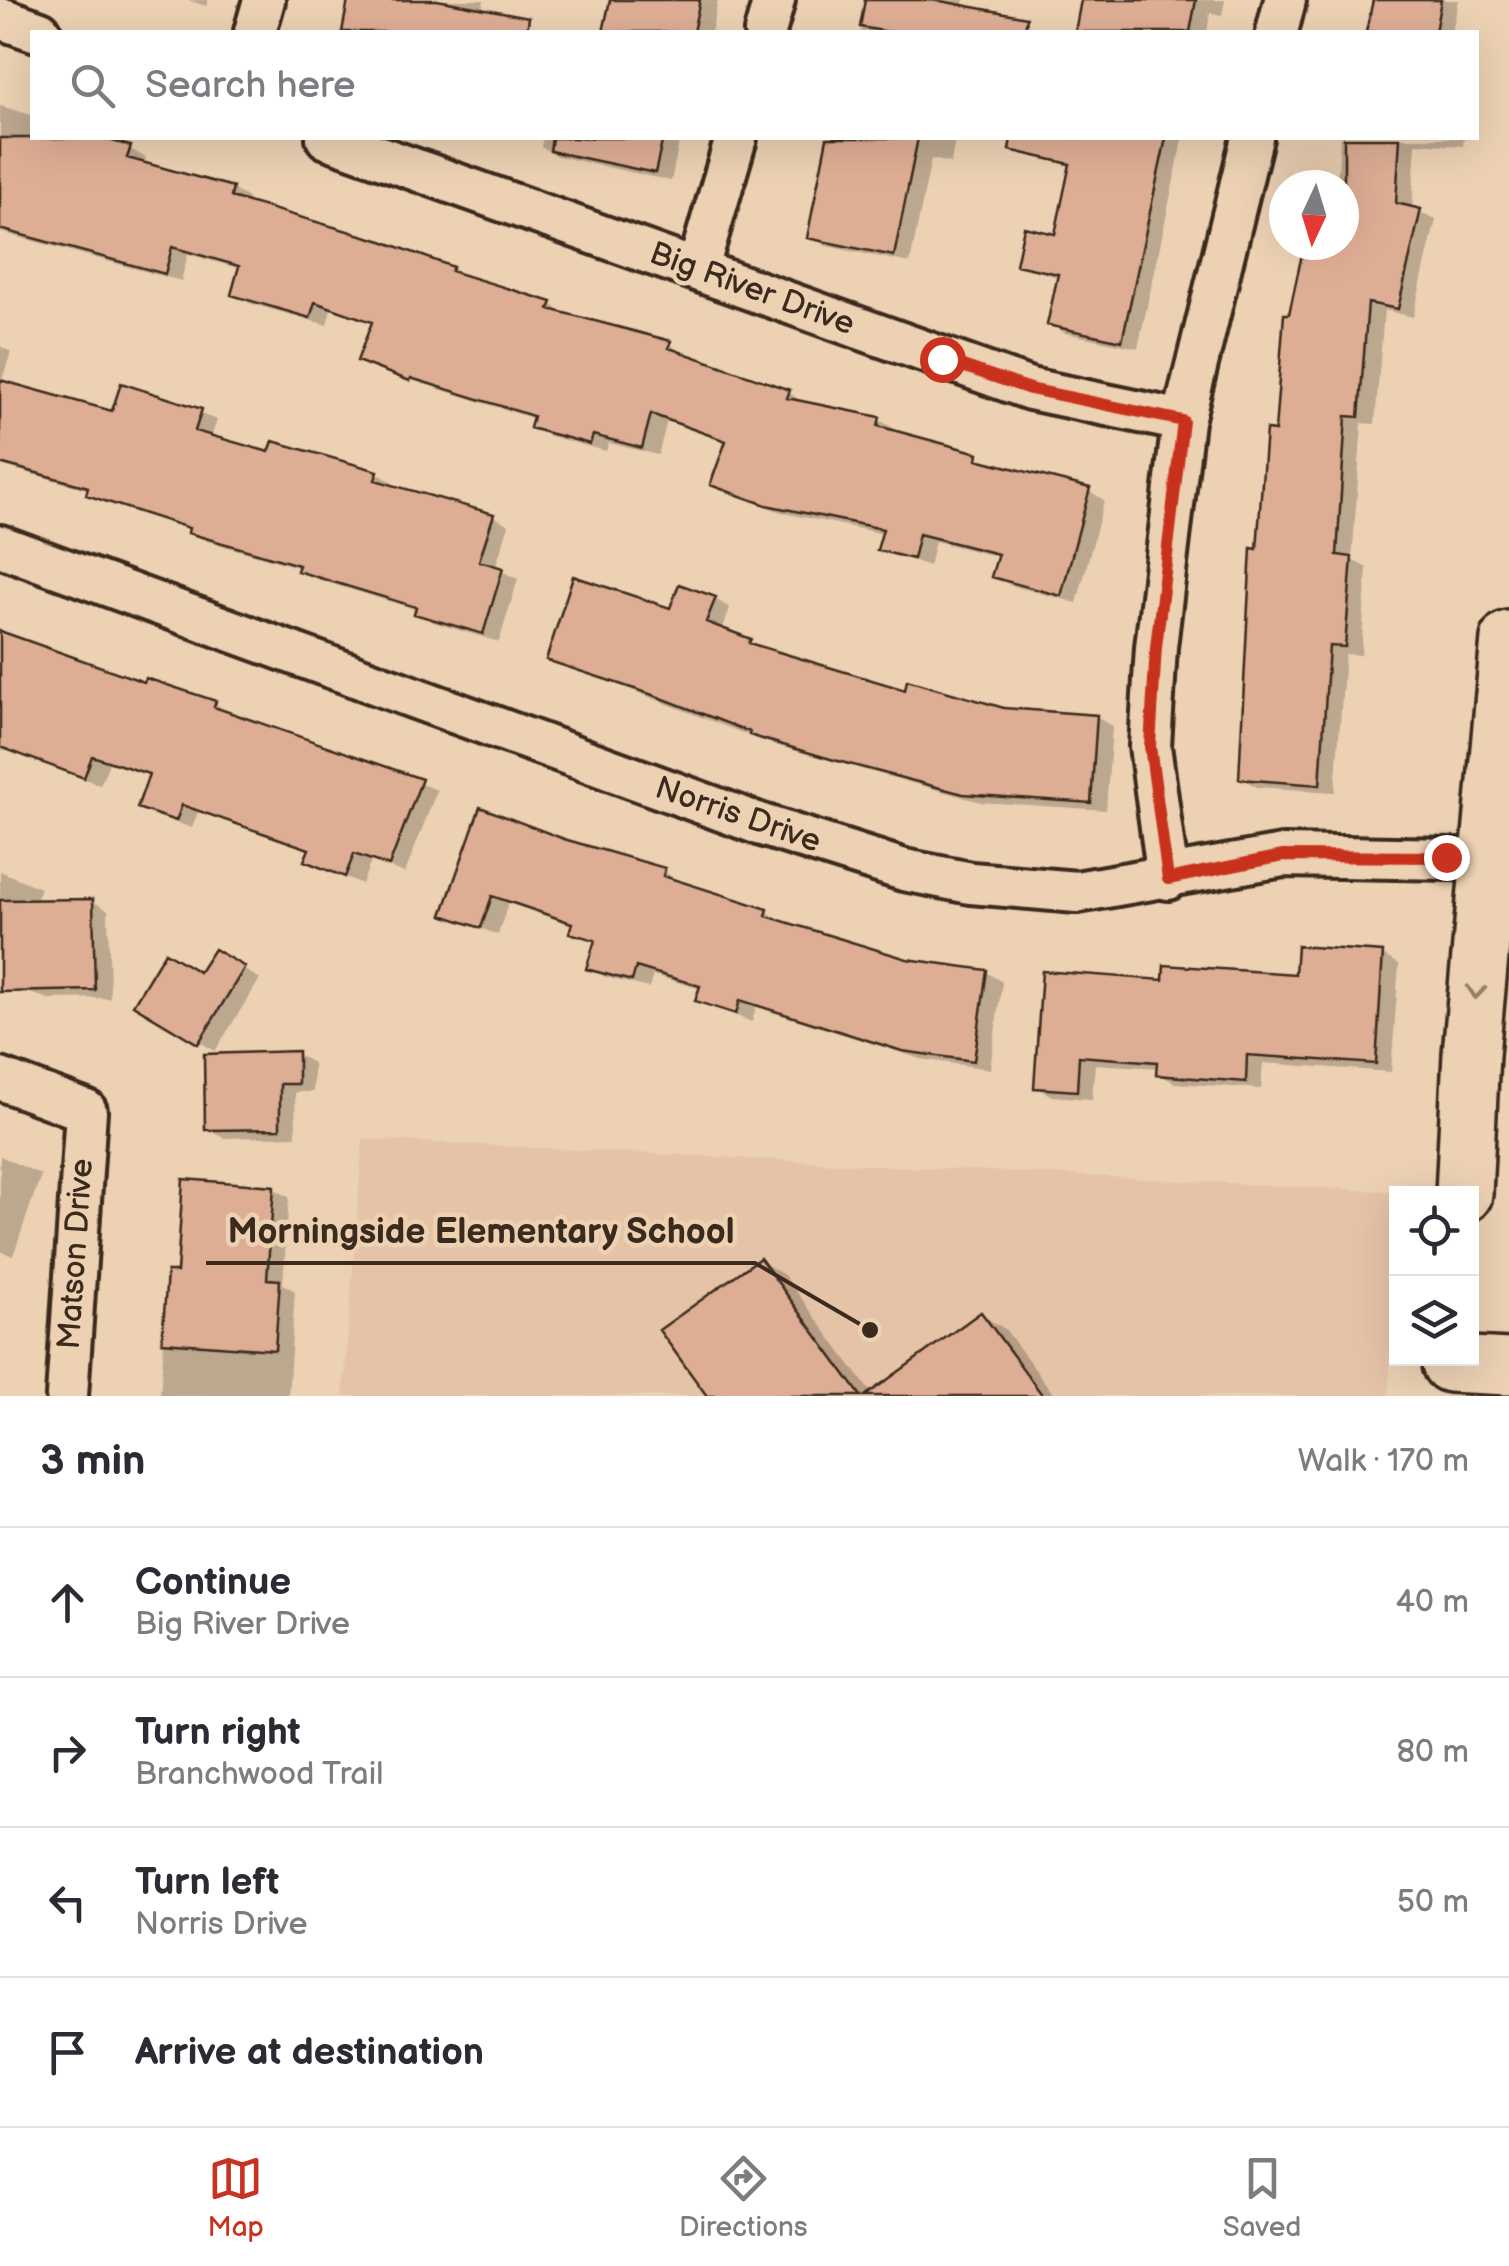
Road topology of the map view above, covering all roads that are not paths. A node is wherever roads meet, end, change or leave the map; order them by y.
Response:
1 (264, 0) edge
2 (774, 0) edge
3 (1285, 0) edge
4 (0, 18) edge
5 (34, 30) edge
6 (256, 30) edge
7 (766, 30) edge
8 (1278, 30) edge
9 (333, 140) edge
10 (735, 140) edge
11 (1252, 140) edge
12 (698, 268) junction
13 (1183, 421) junction
14 (0, 546) edge
15 (1509, 639) edge
16 (1498, 860) edge
17 (1168, 879) junction
18 (0, 1079) edge
19 (1465, 1186) edge
20 (1509, 1367) edge
21 (1449, 1373) edge
22 (67, 1396) edge

1 - 6 street
2 - 7 street
3 - 8 street
4 - 5 street
9 - 12 street, Big River Drive
10 - 12 street
11 - 13 street
12 - 13 street, Big River Drive
13 - 17 street
14 - 17 street, Norris Drive
15 - 16 main road
16 - 17 street, Norris Drive
16 -> 19 main road
18 - 22 street, Matson Drive
20 - 21 main road

